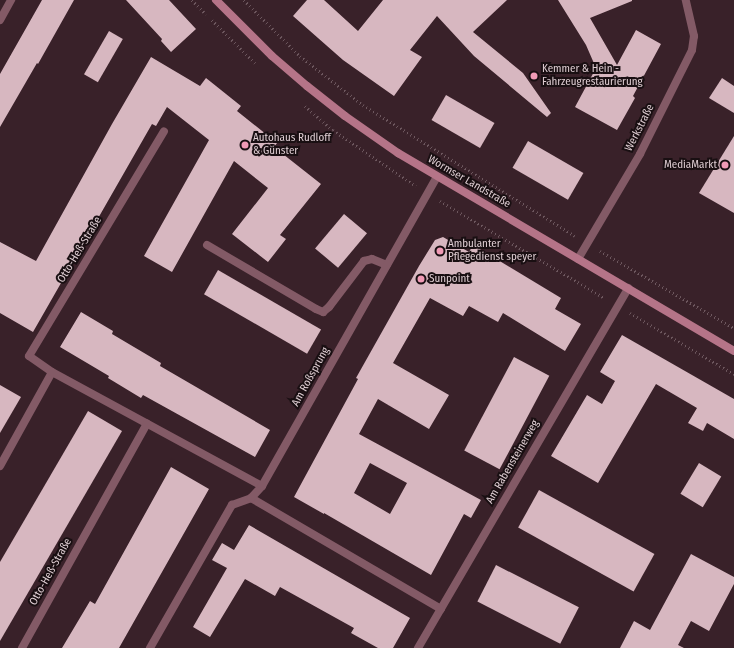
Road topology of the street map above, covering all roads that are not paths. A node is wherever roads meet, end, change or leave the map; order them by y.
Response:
1 (11, 0) edge
2 (216, 0) edge
3 (686, 0) edge
4 (0, 20) edge
5 (164, 131) dead end
6 (437, 177) junction
7 (207, 245) dead end
8 (578, 259) junction
9 (387, 266) junction
10 (628, 288) junction
11 (734, 351) edge
12 (52, 372) junction
13 (147, 423) junction
14 (0, 466) edge
15 (262, 486) junction
16 (251, 498) junction
17 (441, 609) junction
18 (22, 648) edge
19 (150, 648) edge
20 (418, 648) edge

1 - 4 street
2 - 6 main road, Wormser Landstraße
3 - 8 street, Werkstraße
5 - 12 street, Otto-Heß-Straße
6 - 8 main road, Wormser Landstraße
6 - 9 street, Am Roßsprung
7 - 9 street
8 - 10 main road, Wormser Landstraße
9 - 15 street, Am Roßsprung
10 - 11 main road, Wormser Landstraße
10 - 17 street, Am Rabensteinerweg
12 - 13 street, Otto-Heß-Straße
12 - 14 street
13 - 15 street, Otto-Heß-Straße
13 - 18 street, Otto-Heß-Straße
15 - 16 street, Am Roßsprung
16 - 17 street
16 - 19 street, Am Roßsprung
17 - 20 street, Am Rabensteinerweg

